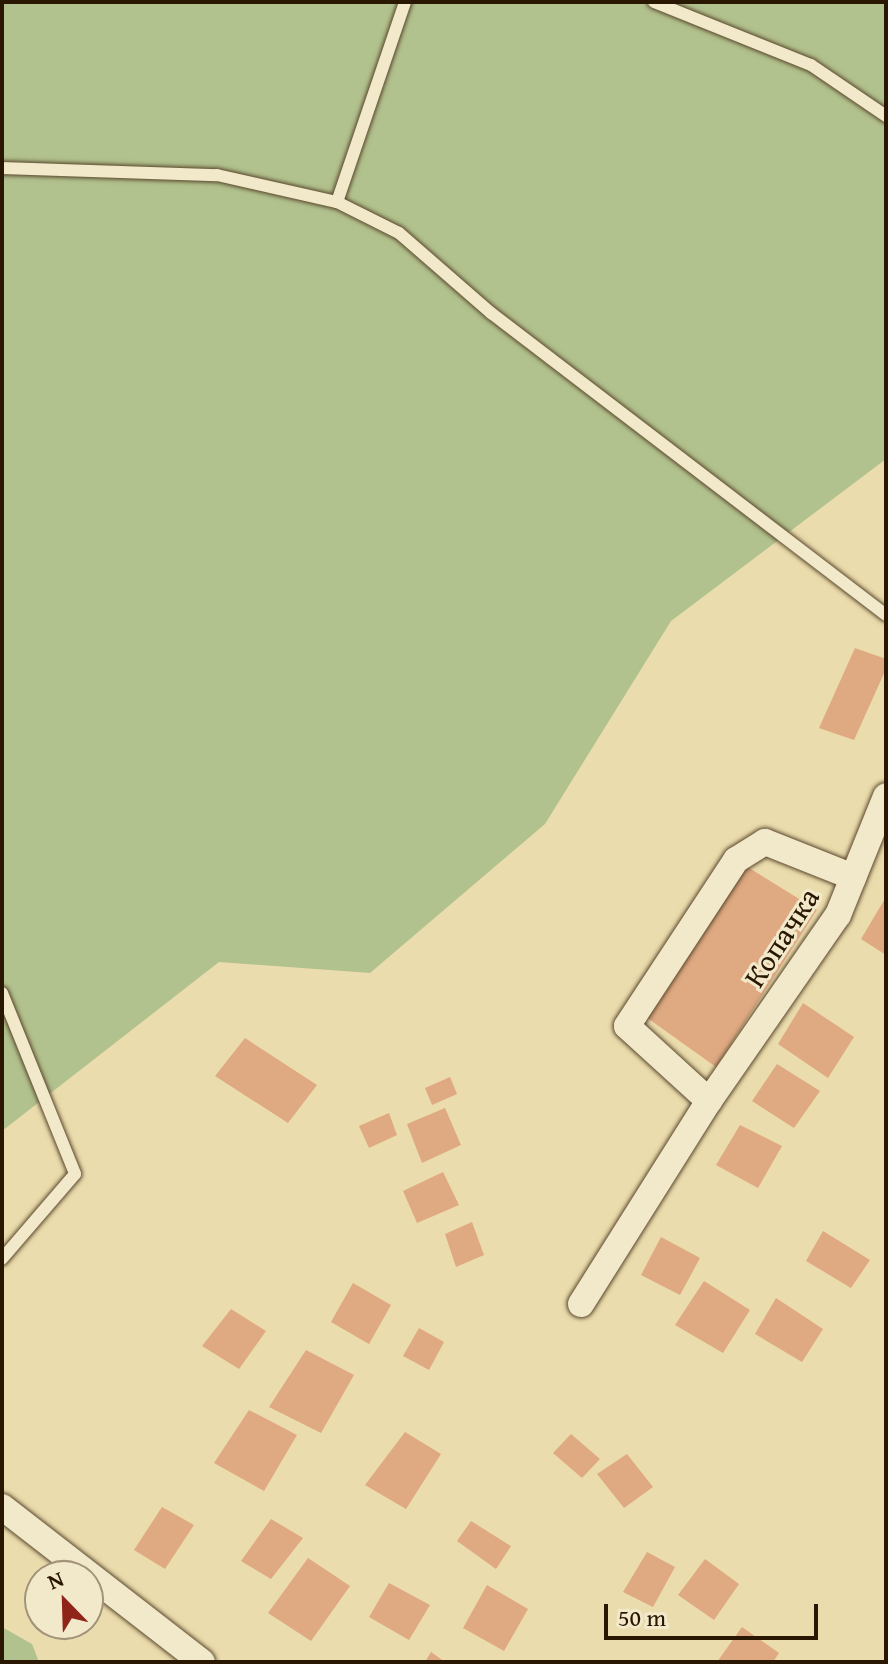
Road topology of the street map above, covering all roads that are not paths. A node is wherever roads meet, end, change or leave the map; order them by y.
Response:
1 (405, 2) edge
2 (654, 2) edge
3 (886, 116) edge
4 (2, 168) edge
5 (337, 202) junction
6 (886, 615) edge
7 (886, 796) edge
8 (853, 877) junction
9 (2, 993) edge
10 (709, 1101) junction
11 (2, 1259) edge
12 (581, 1304) dead end
13 (2, 1507) edge
14 (202, 1662) edge

1 - 5 lane
2 - 3 lane
4 - 5 lane
5 - 6 lane
7 - 8 street, Копачка
8 - 10 street, Копачка
8 - 10 street
9 - 11 lane
10 - 12 street, Копачка
13 - 14 street

